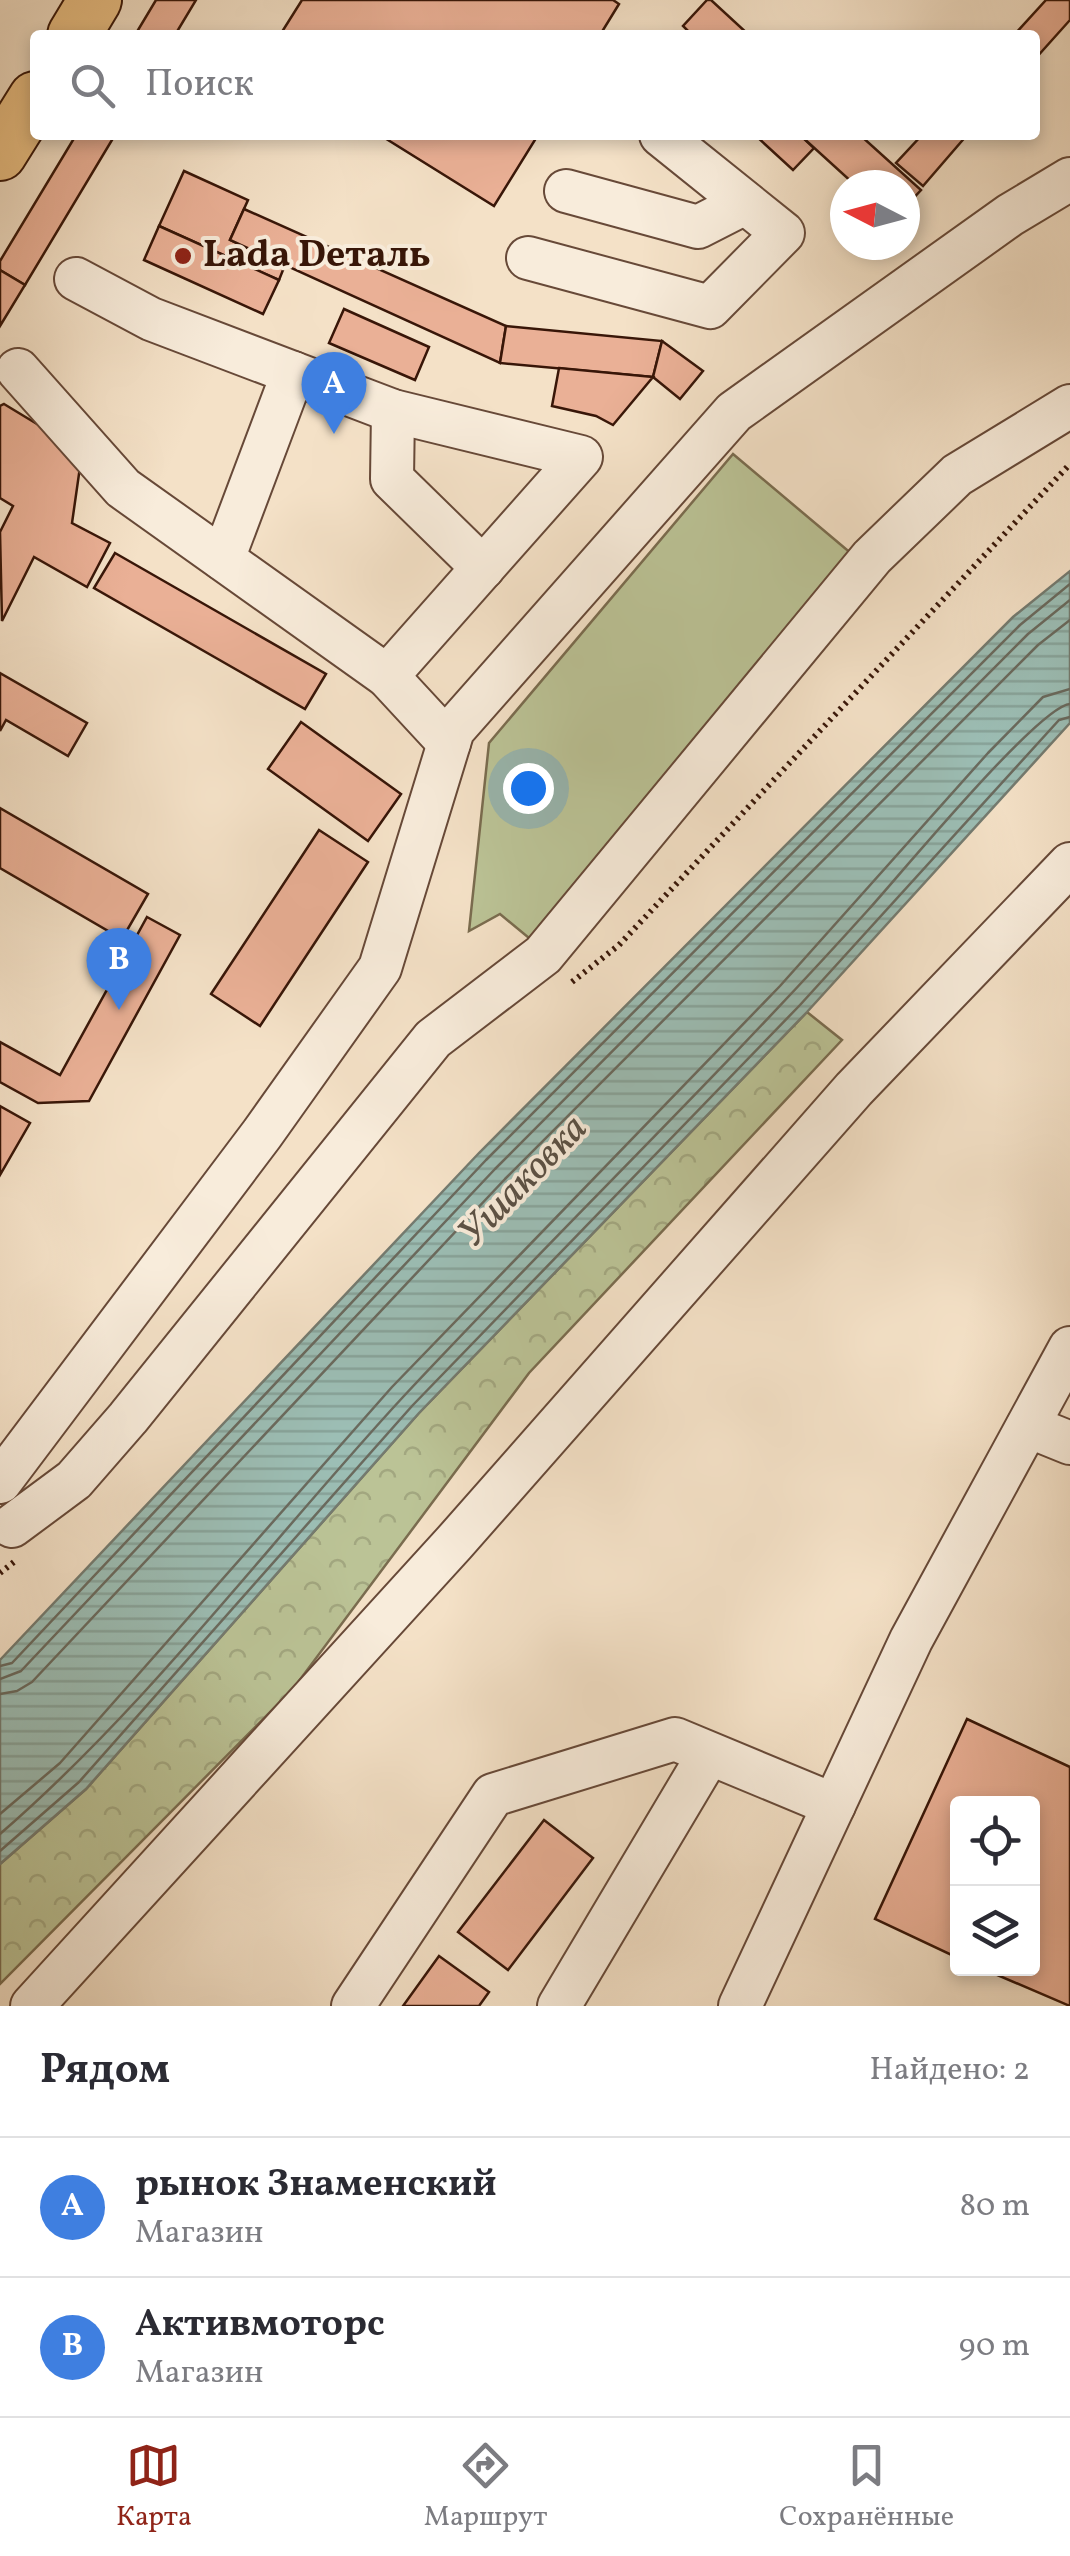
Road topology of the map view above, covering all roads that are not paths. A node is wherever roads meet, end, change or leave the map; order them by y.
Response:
1 (96, 0) edge
2 (77, 30) edge
3 (30, 106) edge
4 (667, 140) edge
5 (0, 154) edge
6 (1070, 178) edge
7 (566, 191) dead end
8 (745, 203) junction
9 (528, 258) dead end
10 (76, 280) dead end
11 (18, 370) dead end
12 (293, 373) junction
13 (1070, 406) edge
14 (393, 411) junction
15 (223, 559) junction
16 (483, 568) junction
17 (386, 676) junction
18 (449, 742) junction
19 (1070, 864) edge
20 (1070, 1348) edge
21 (1028, 1426) junction
22 (1070, 1443) edge
23 (0, 1482) edge
24 (20, 1539) road end
25 (709, 1754) junction
26 (834, 1805) junction
27 (32, 2006) edge
28 (353, 2006) edge
29 (559, 2006) edge
30 (740, 2006) edge

1 - 2 main road
3 - 5 main road
4 - 8 street
6 - 18 street
7 - 8 street
8 - 9 street
10 - 12 street
11 - 15 street
12 - 14 street
12 - 15 street
13 - 24 street
14 - 16 street
14 - 16 street
15 - 17 street
16 - 17 street
17 - 18 street
18 - 23 street
19 - 27 street
20 - 21 street
21 - 22 street
21 - 26 street
25 - 26 street
25 - 28 street
25 - 29 street
26 - 30 street

